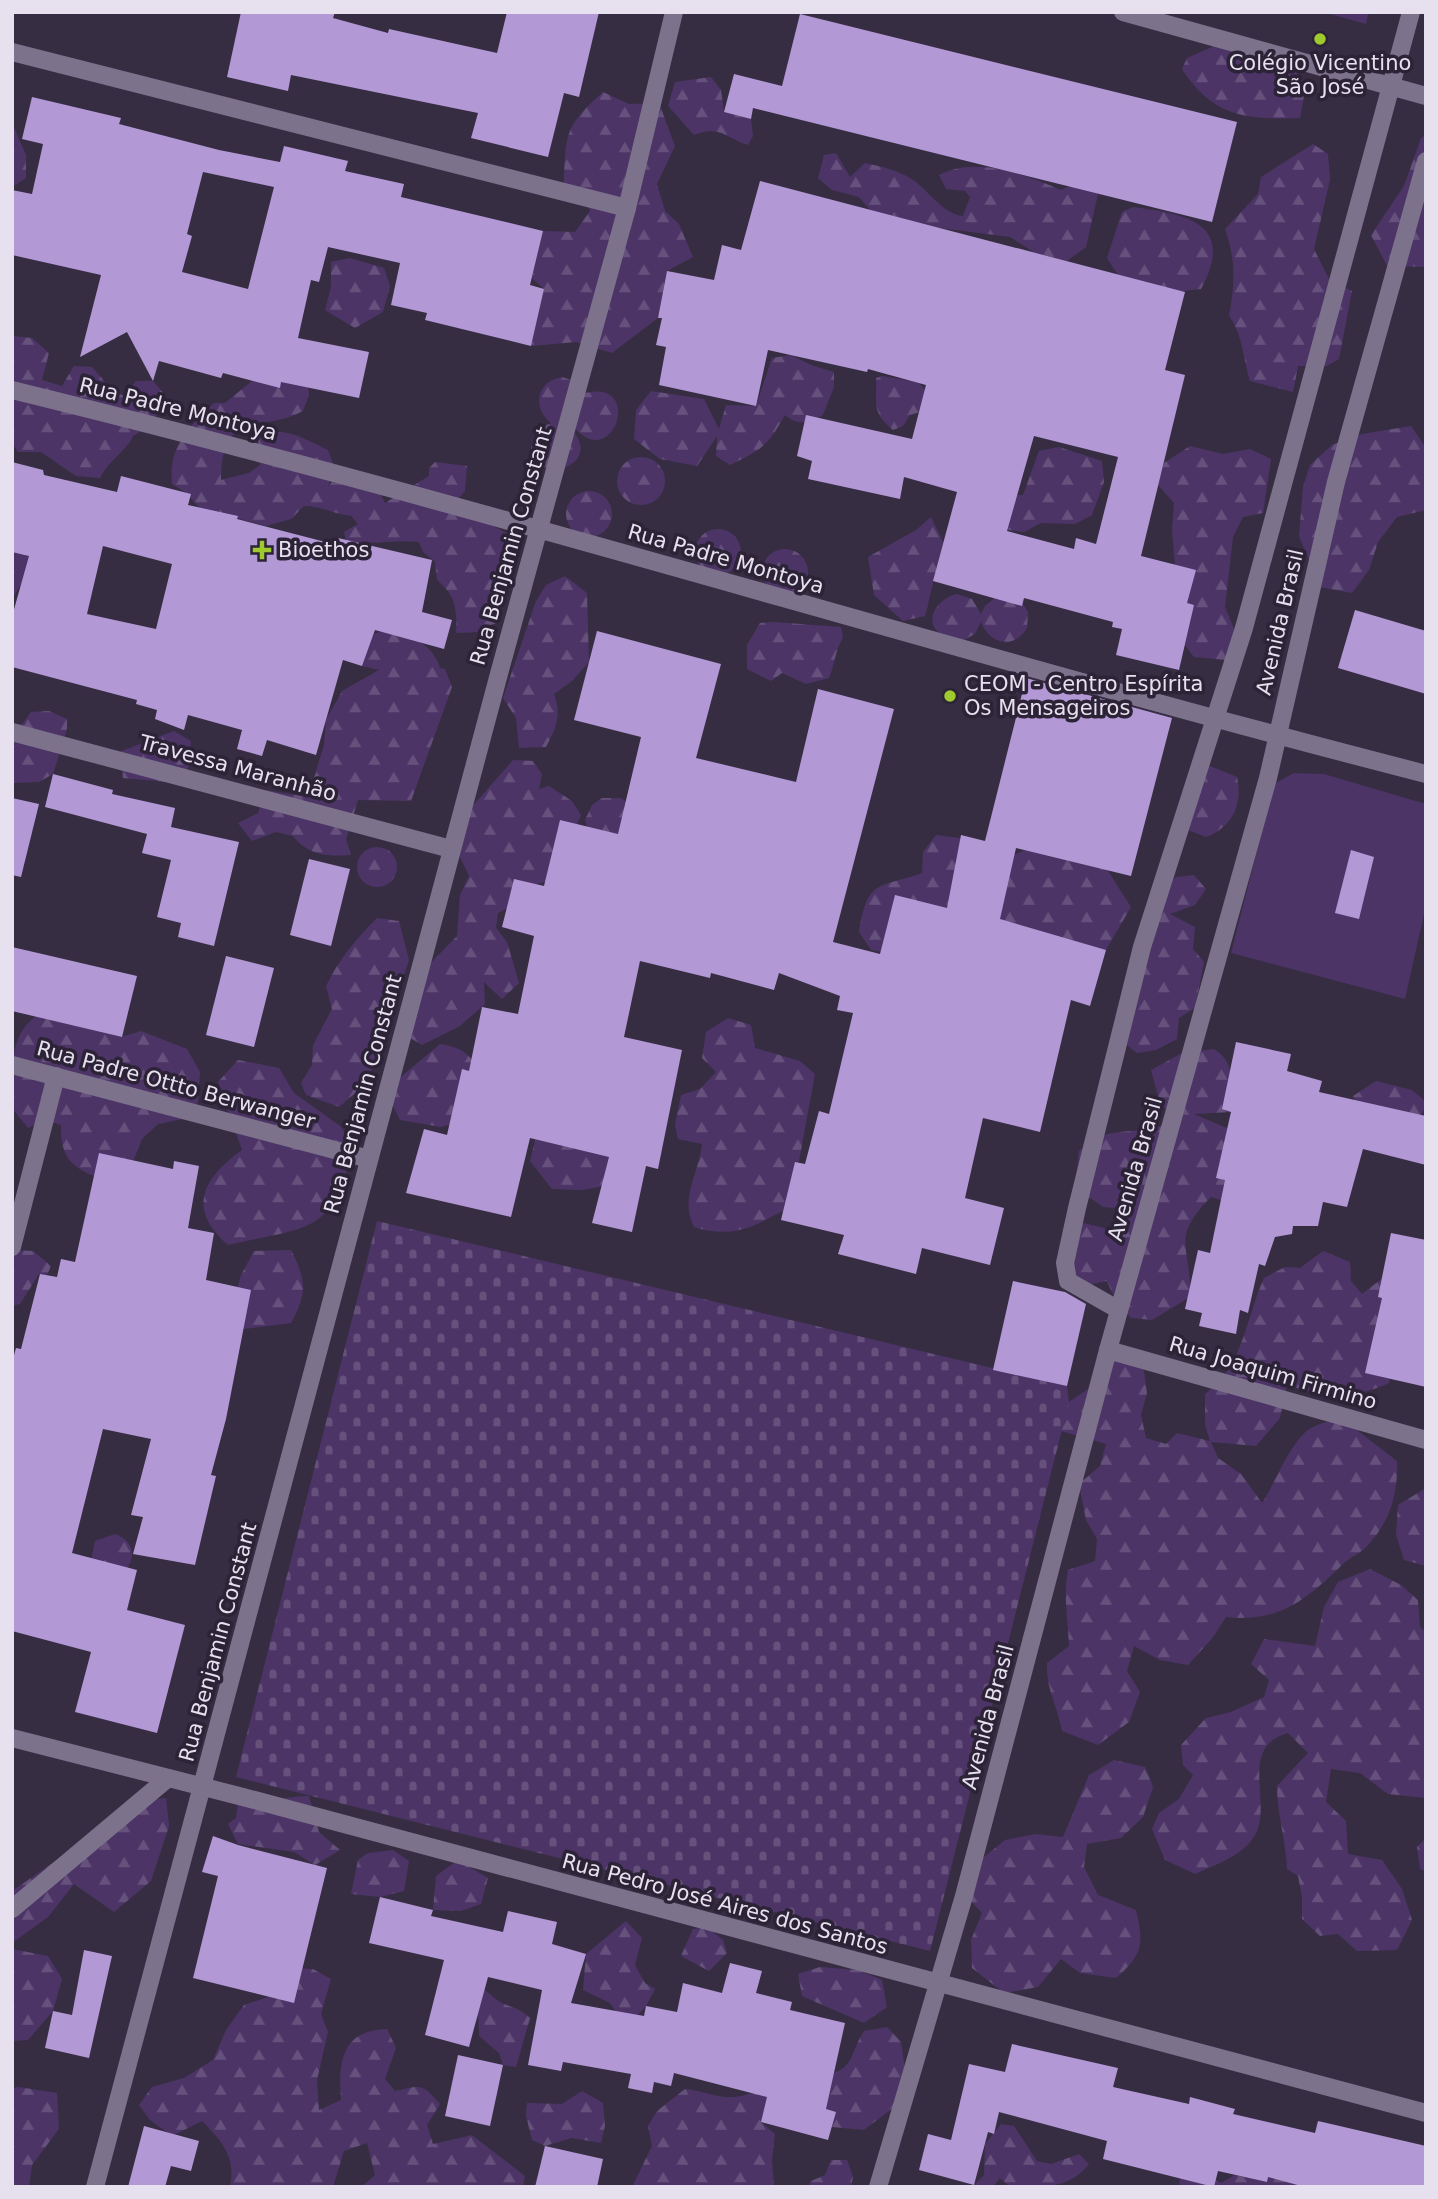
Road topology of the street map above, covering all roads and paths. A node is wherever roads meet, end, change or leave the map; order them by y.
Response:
1 (674, 12) edge
2 (1124, 12) edge
3 (1411, 12) edge
4 (12, 52) edge
5 (1391, 86) junction
6 (1426, 96) edge
7 (1426, 161) edge
8 (627, 208) junction
9 (12, 390) edge
10 (540, 528) junction
11 (1215, 716) junction
12 (12, 732) edge
13 (1276, 736) junction
14 (1426, 774) edge
15 (451, 849) junction
16 (12, 1065) edge
17 (56, 1076) junction
18 (369, 1159) junction
19 (12, 1247) edge
20 (1119, 1310) junction
21 (1108, 1350) junction
22 (1426, 1440) edge
23 (12, 1738) edge
24 (168, 1778) junction
25 (202, 1786) junction
26 (12, 1909) edge
27 (939, 1984) junction
28 (1426, 2113) edge
29 (95, 2187) edge
30 (878, 2187) edge

1 - 8 street, Rua Benjamin Constant
2 - 5 street
3 - 5 street, Avenida Brasil
4 - 8 street
5 - 6 street
5 - 11 street, Avenida Brasil
7 - 13 street, Avenida Brasil
8 - 10 street, Rua Benjamin Constant
9 - 10 street, Rua Padre Montoya
10 - 11 street, Rua Padre Montoya
10 - 15 street, Rua Benjamin Constant
11 - 13 street, Rua Padre Montoya
11 - 20 street, Avenida Brasil
12 - 15 street, Travessa Maranhão
13 - 14 street, Rua Padre Montoya
13 - 20 street, Avenida Brasil
15 - 18 street, Rua Benjamin Constant
16 - 17 street, Rua Padre Ottto Berwanger
17 - 18 street, Rua Padre Ottto Berwanger
17 - 19 street
18 - 25 street, Rua Benjamin Constant
20 - 21 street, Avenida Brasil
21 - 22 street, Rua Joaquim Firmino
21 - 27 street, Avenida Brasil
23 - 24 street, Rua Pedro José Aires dos Santos
24 - 25 street, Rua Pedro José Aires dos Santos
24 - 26 street
25 - 27 street, Rua Pedro José Aires dos Santos
25 - 29 street, Rua Benjamin Constant
27 - 28 street, Rua Pedro José Aires dos Santos
27 - 30 street, Avenida Brasil

